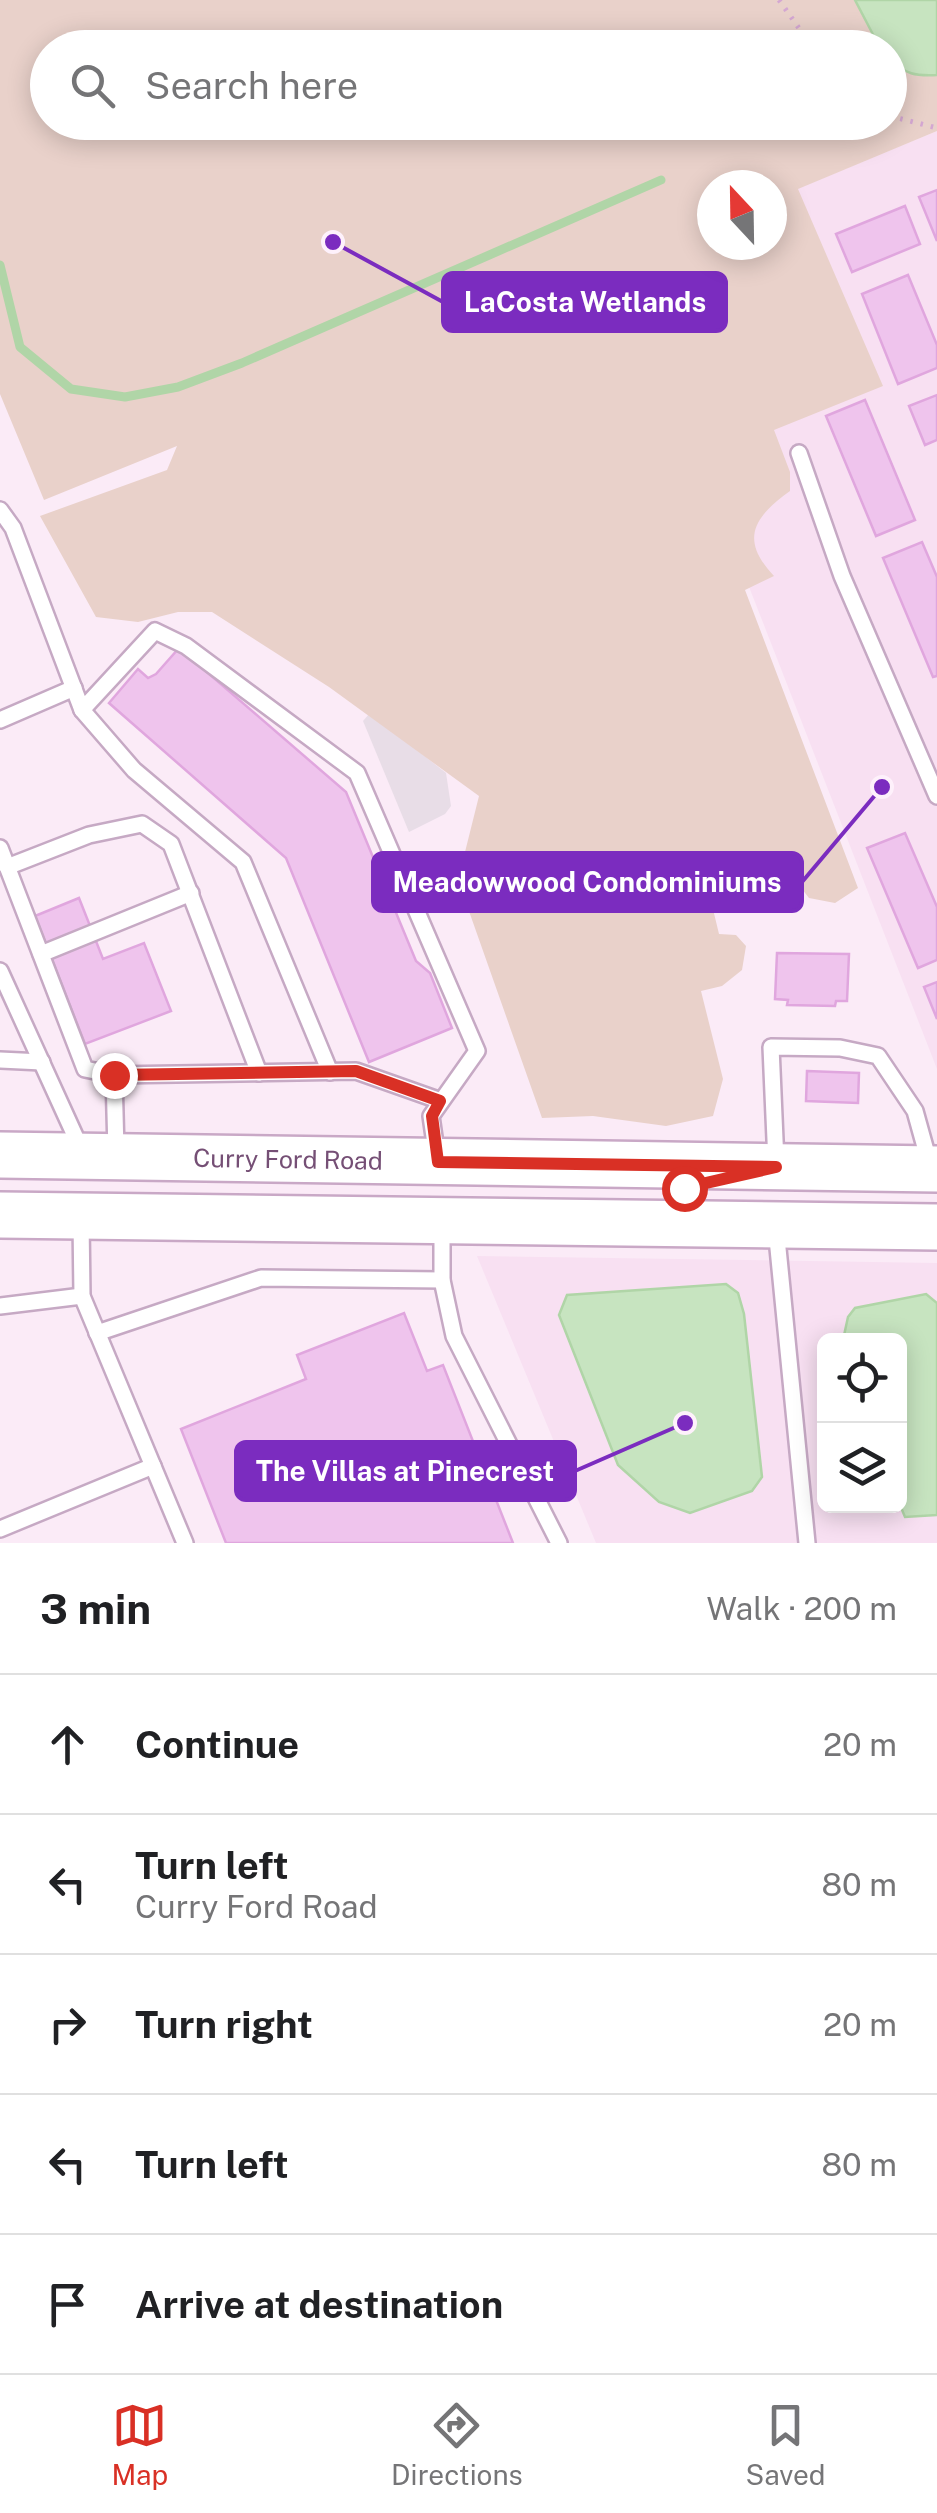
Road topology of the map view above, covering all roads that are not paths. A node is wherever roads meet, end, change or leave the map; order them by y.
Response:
1 (798, 453) dead end
2 (0, 510) edge
3 (74, 688) junction
4 (82, 710) junction
5 (0, 720) edge
6 (937, 796) edge
7 (0, 848) edge
8 (7, 868) junction
9 (190, 892) junction
10 (41, 954) junction
11 (0, 970) edge
12 (4, 988) edge
13 (0, 1060) edge
14 (42, 1062) junction
15 (330, 1072) junction
16 (259, 1073) junction
17 (114, 1075) junction
18 (440, 1101) junction
19 (0, 1155) edge
20 (100, 1156) junction
21 (438, 1162) junction
22 (776, 1167) junction
23 (934, 1169) edge
24 (0, 1215) edge
25 (81, 1216) junction
26 (448, 1221) junction
27 (776, 1224) junction
28 (937, 1227) edge
29 (442, 1280) junction
30 (82, 1296) junction
31 (0, 1306) edge
32 (97, 1333) junction
33 (153, 1466) junction
34 (0, 1529) edge
35 (185, 1543) edge
36 (559, 1543) edge
37 (807, 1543) edge

1 - 6 lane
2 - 3 lane
3 - 4 lane
3 - 5 lane
4 - 15 lane
4 - 18 lane
7 - 8 lane
8 - 9 lane
8 - 10 lane
9 - 10 lane
9 - 16 lane
10 - 17 lane
11 - 12 lane
12 - 14 lane
13 - 14 lane
14 - 20 lane
15 - 16 lane
15 - 18 lane
16 - 17 lane
17 - 20 lane
18 - 21 lane
19 - 20 main road, Curry Ford Road
20 - 21 main road, Curry Ford Road
21 - 22 main road, Curry Ford Road
21 - 25 main road
22 - 23 main road, Curry Ford Road
22 - 23 lane
22 - 26 main road
24 - 25 main road
25 - 26 main road
25 - 30 lane
26 - 27 main road
26 - 29 lane
27 - 28 main road
27 - 37 lane
29 - 32 lane
29 - 36 lane
30 - 31 lane
30 - 32 lane
32 - 33 lane
33 - 34 lane
33 - 35 lane

